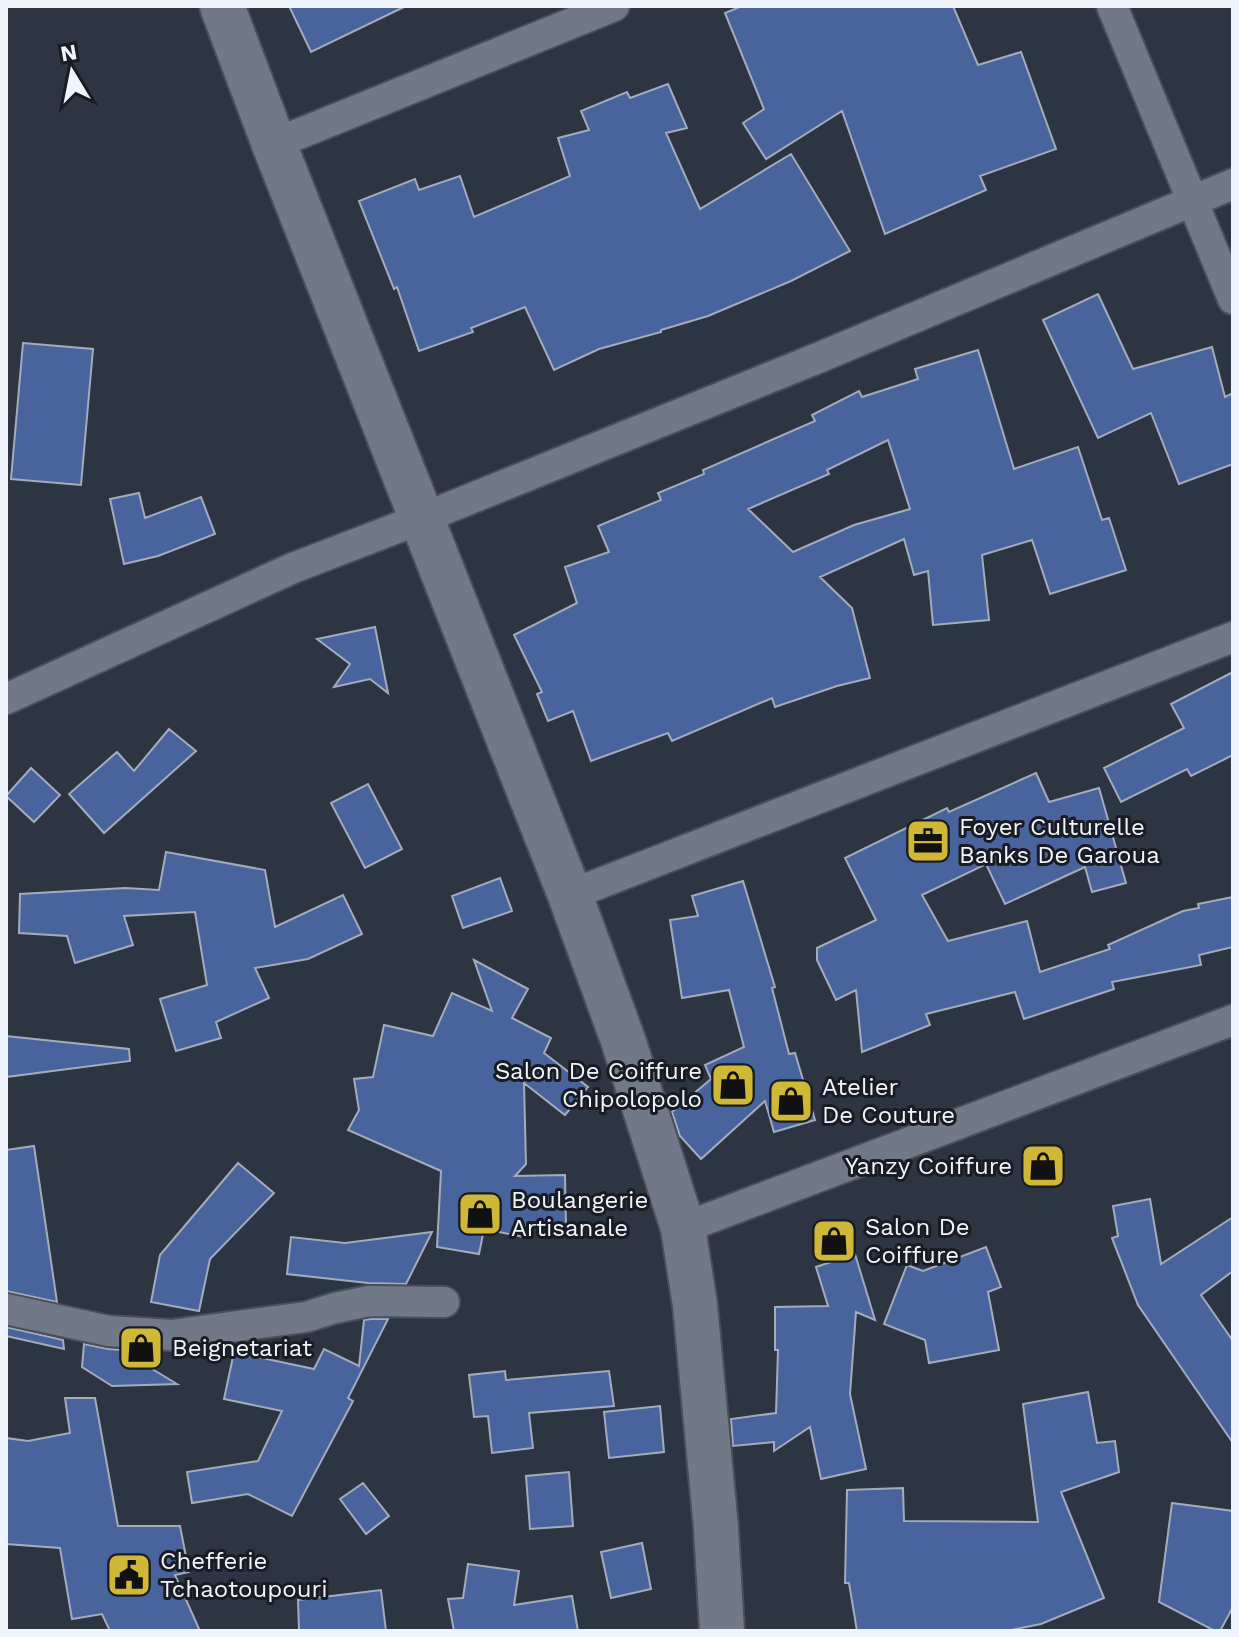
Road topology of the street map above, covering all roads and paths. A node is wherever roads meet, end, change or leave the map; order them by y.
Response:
1 (222, 6) edge
2 (614, 6) edge
3 (1112, 6) edge
4 (274, 144) junction
5 (1233, 184) edge
6 (1193, 199) junction
7 (1233, 299) edge
8 (423, 518) junction
9 (1233, 637) edge
10 (6, 699) edge
11 (570, 895) junction
12 (1233, 1020) edge
13 (683, 1228) junction
14 (444, 1302) dead end
15 (6, 1309) edge
16 (722, 1631) edge

1 - 4 street
2 - 4 street
3 - 6 street
4 - 8 street
5 - 6 street
6 - 7 street
6 - 8 street
8 - 10 street
8 - 11 street
9 - 11 street
11 - 13 street
12 - 13 street
13 - 16 street
14 - 15 street

